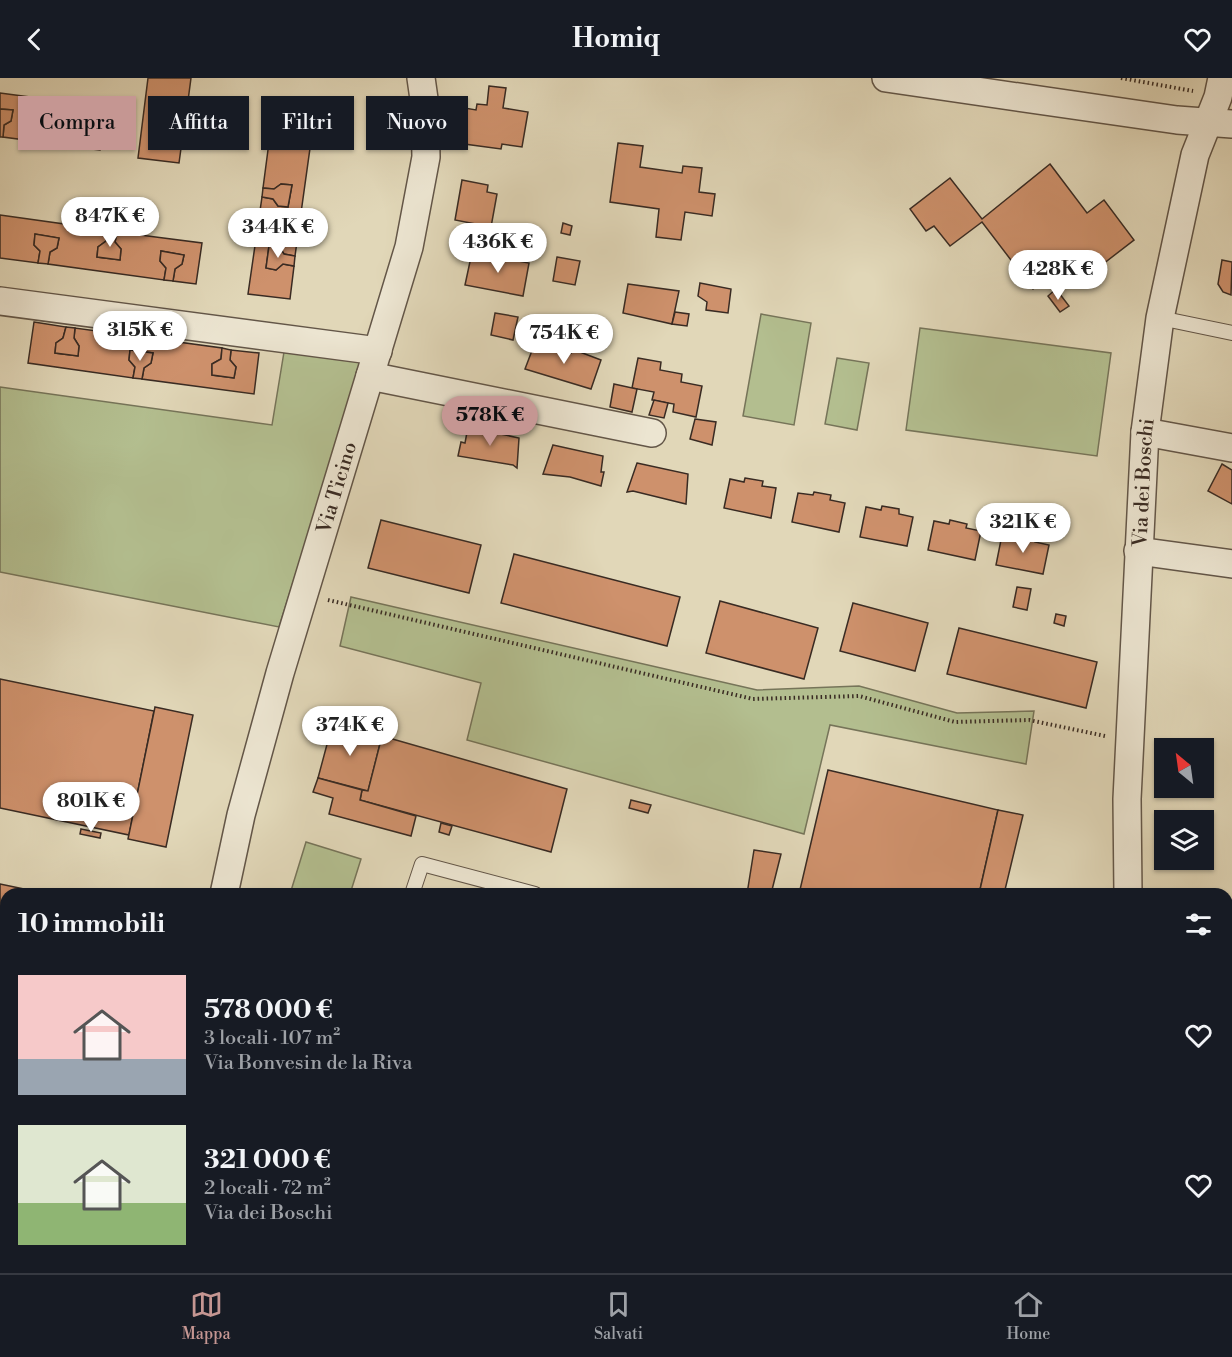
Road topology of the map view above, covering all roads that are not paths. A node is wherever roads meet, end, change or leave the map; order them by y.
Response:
1 (421, 78) edge
2 (886, 78) edge
3 (1220, 88) edge
4 (1220, 123) edge
5 (0, 301) edge
6 (1160, 318) junction
7 (1232, 333) edge
8 (374, 363) junction
9 (1145, 432) junction
10 (652, 433) dead end
11 (1232, 448) edge
12 (1138, 551) junction
13 (1232, 564) edge
14 (225, 888) edge
15 (414, 888) edge
16 (512, 888) edge
17 (1128, 888) edge

1 - 8 street, Via Ticino
2 - 4 street
3 - 4 street, Via dei Boschi
4 - 6 street, Via dei Boschi
5 - 8 street
6 - 7 lane
6 - 9 street, Via dei Boschi
8 - 10 street
8 - 14 street, Via Ticino
9 - 11 street
9 - 12 street, Via dei Boschi
12 - 13 street
12 - 17 street, Via dei Boschi
15 - 16 lane

